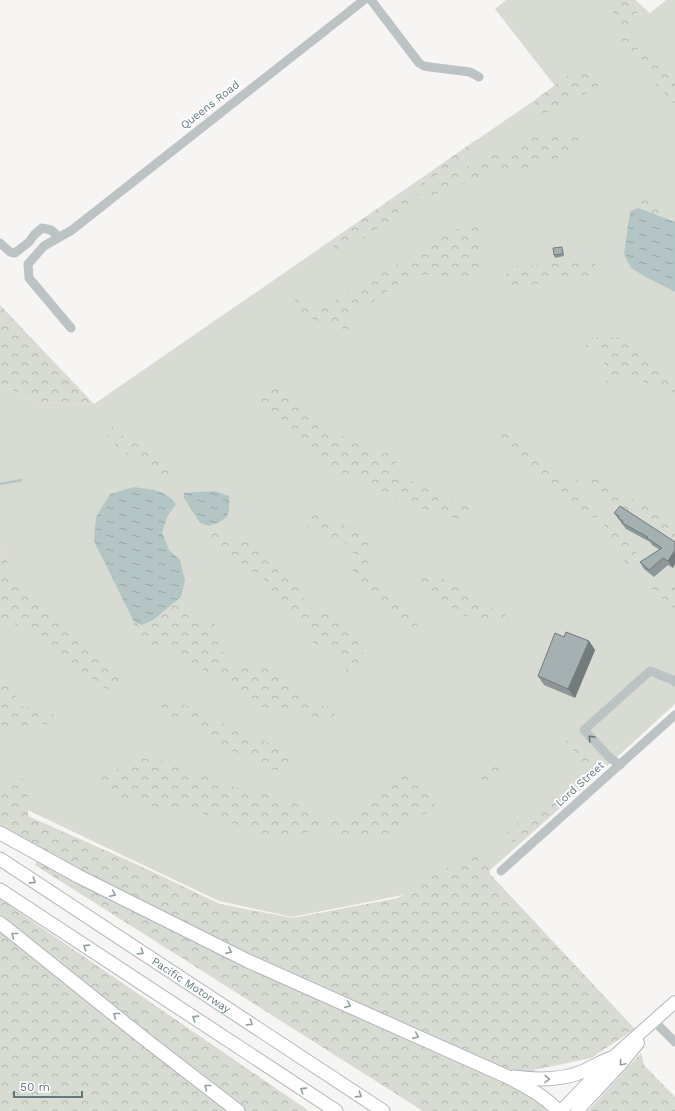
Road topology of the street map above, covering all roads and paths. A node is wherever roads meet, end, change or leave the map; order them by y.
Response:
1 (364, 0) edge
2 (370, 0) edge
3 (479, 77) dead end
4 (58, 237) junction
5 (0, 243) edge
6 (71, 328) dead end
7 (675, 682) edge
8 (675, 715) edge
9 (620, 765) junction
10 (0, 833) edge
11 (0, 859) edge
12 (501, 871) dead end
13 (0, 890) edge
14 (0, 923) edge
15 (675, 1002) edge
16 (654, 1021) junction
17 (675, 1042) edge
18 (612, 1058) junction
19 (508, 1076) junction
20 (238, 1111) edge
21 (336, 1111) edge
22 (383, 1111) edge
23 (560, 1111) edge
24 (577, 1111) edge

1 - 4 street, Queens Road
2 - 3 street
4 - 5 street
4 - 6 street, Queens Road
9 -> 7 street
8 - 9 street, Lord Street
9 - 12 street, Lord Street
10 -> 19 highway
11 -> 22 highway, Pacific Motorway
21 -> 13 highway
20 -> 14 highway
15 - 16 main road
16 - 17 street
16 - 18 main road
16 -> 24 main road
19 -> 18 highway
18 - 23 main road
19 - 23 highway

